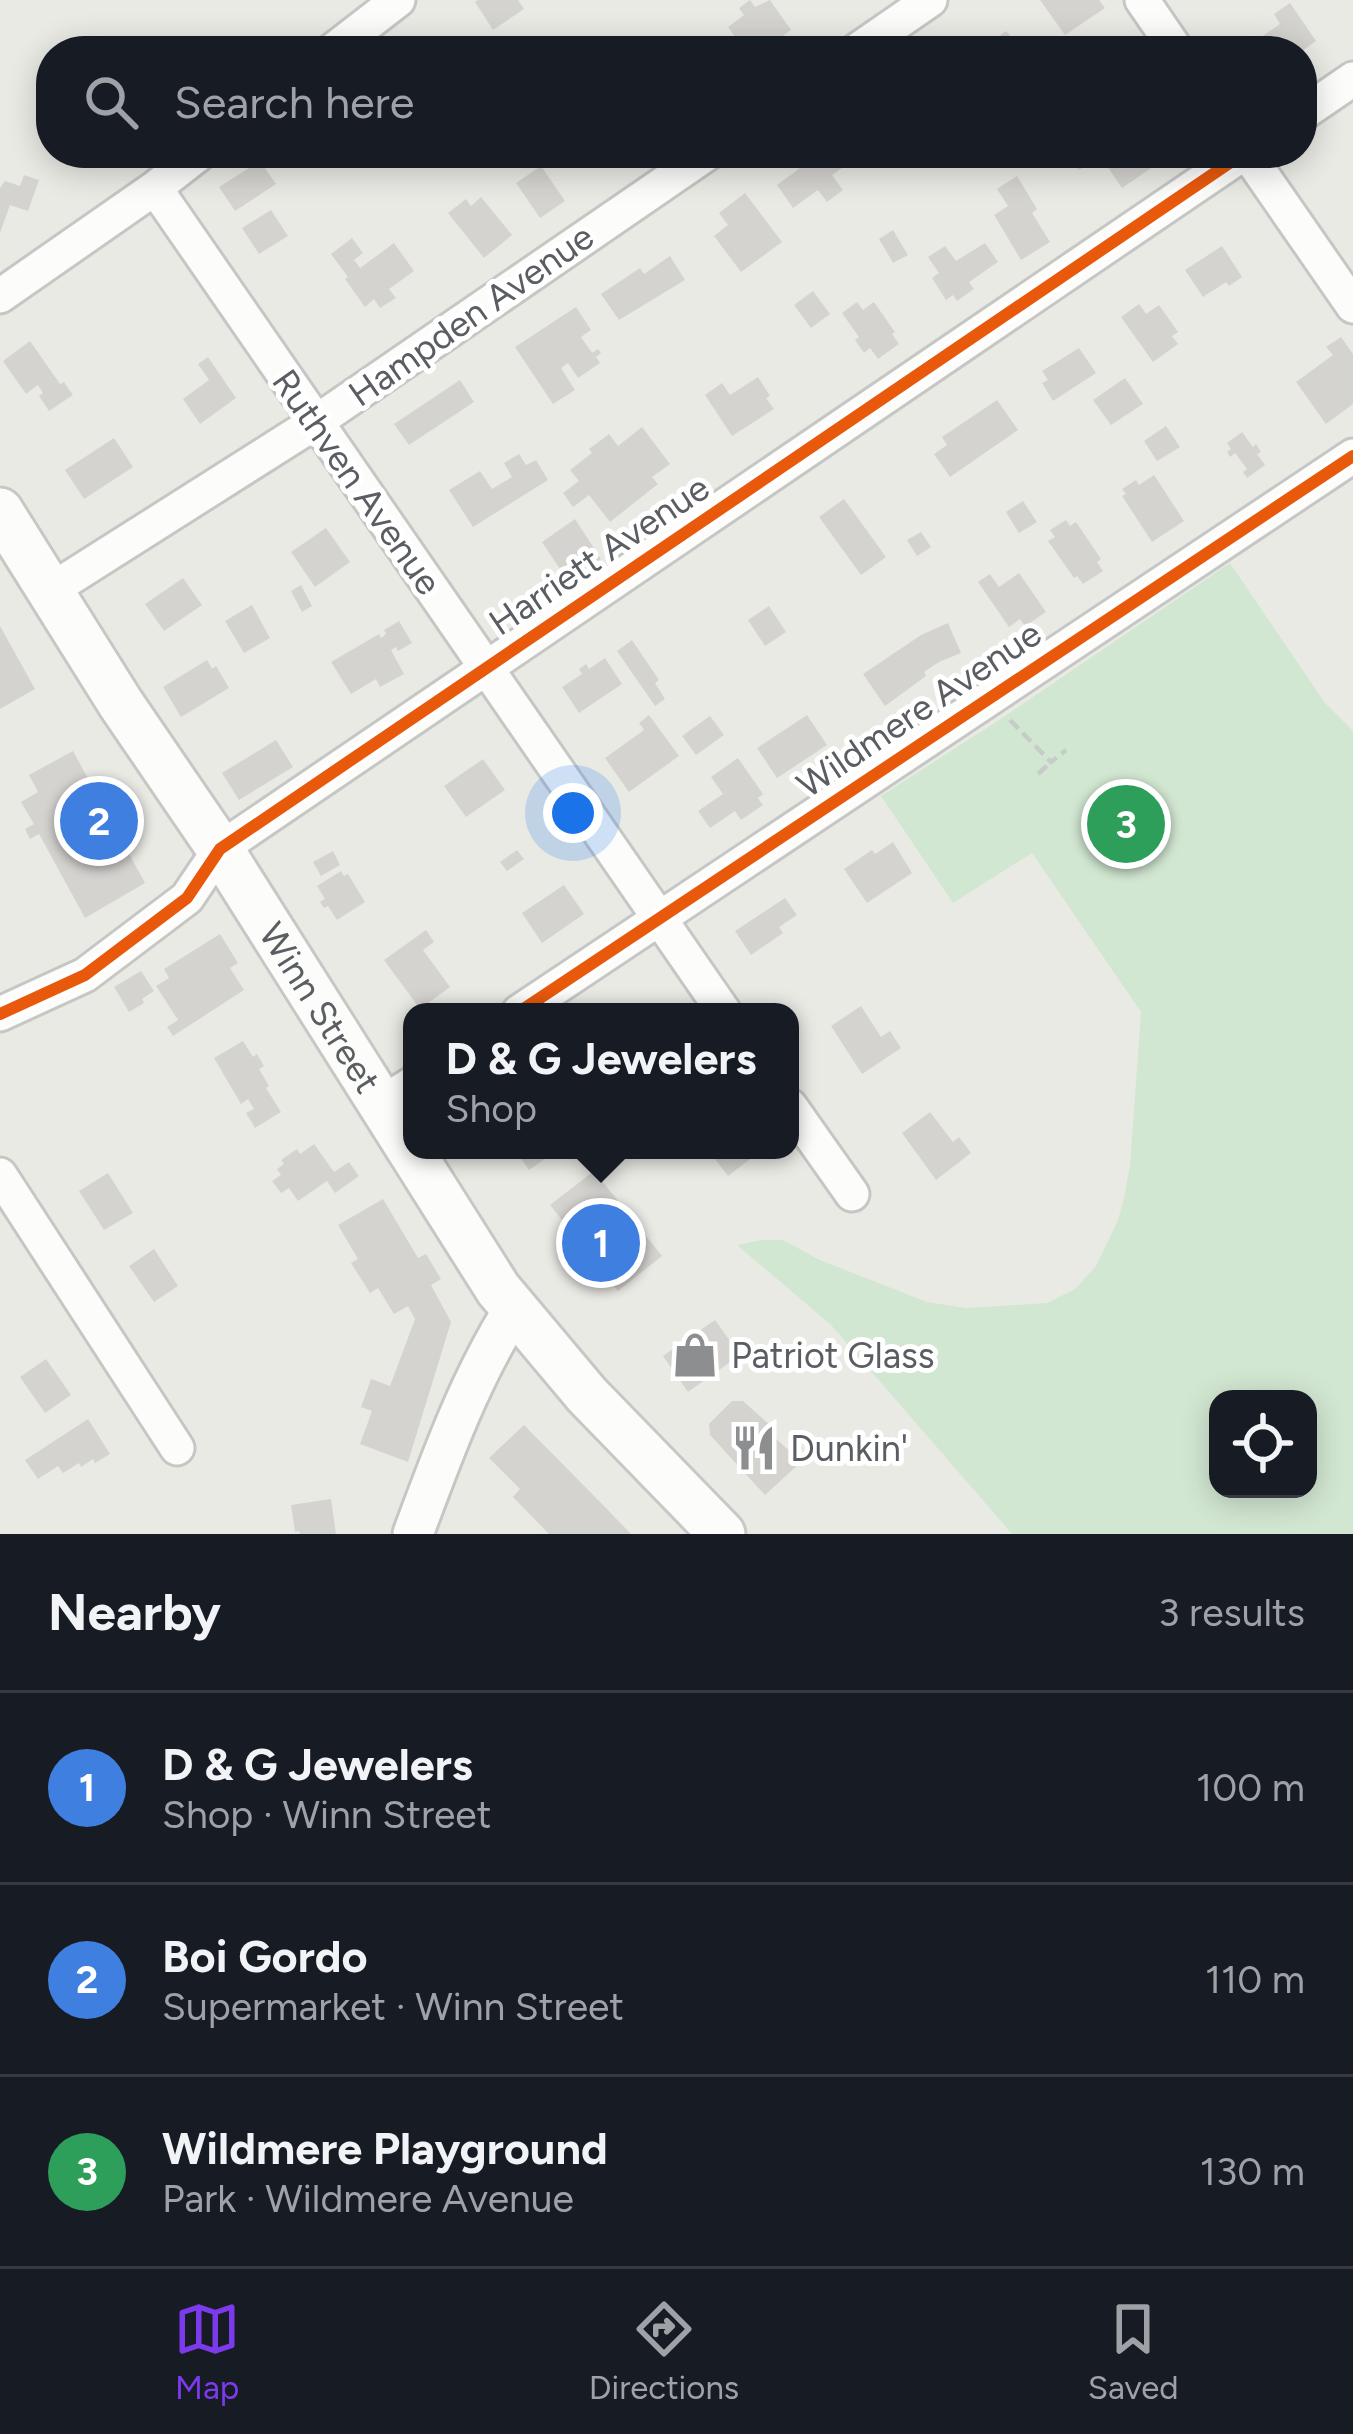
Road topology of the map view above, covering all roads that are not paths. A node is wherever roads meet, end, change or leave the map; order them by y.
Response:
1 (398, 0) edge
2 (930, 0) edge
3 (1142, 0) edge
4 (351, 36) edge
5 (878, 36) edge
6 (1167, 36) edge
7 (1353, 79) edge
8 (1317, 104) edge
9 (181, 168) edge
10 (686, 168) edge
11 (1224, 168) edge
12 (1256, 168) edge
13 (155, 188) junction
14 (0, 296) edge
15 (1353, 306) edge
16 (316, 422) junction
17 (1353, 456) edge
18 (0, 511) edge
19 (51, 590) junction
20 (486, 668) junction
21 (220, 849) junction
22 (658, 919) junction
23 (532, 1003) edge
24 (718, 1003) edge
25 (0, 1014) edge
26 (396, 1094) edge
27 (799, 1119) edge
28 (430, 1159) edge
29 (0, 1175) edge
30 (852, 1193) dead end
31 (514, 1309) junction
32 (177, 1448) dead end
33 (413, 1534) edge
34 (722, 1534) edge

1 - 4 street
2 - 5 street
3 - 6 street
7 - 8 street
9 - 13 street
10 - 16 street, Hampden Avenue
11 - 20 street, Harriett Avenue
12 - 15 street
13 - 14 street
13 - 16 street, Ruthven Avenue
16 - 19 street, Hampden Avenue
16 - 20 street, Ruthven Avenue
17 - 22 street, Wildmere Avenue
18 - 19 main road, Winn Street
19 - 21 main road, Winn Street
20 - 21 street, Harriett Avenue
20 - 22 street, Ruthven Avenue
21 - 25 street, Harriett Avenue
21 - 26 main road, Winn Street
22 - 23 street, Wildmere Avenue
22 - 24 street, Ruthven Avenue
27 - 30 street
28 - 31 main road, Winn Street
29 - 32 street
31 - 33 street
31 - 34 main road, Winn Street

